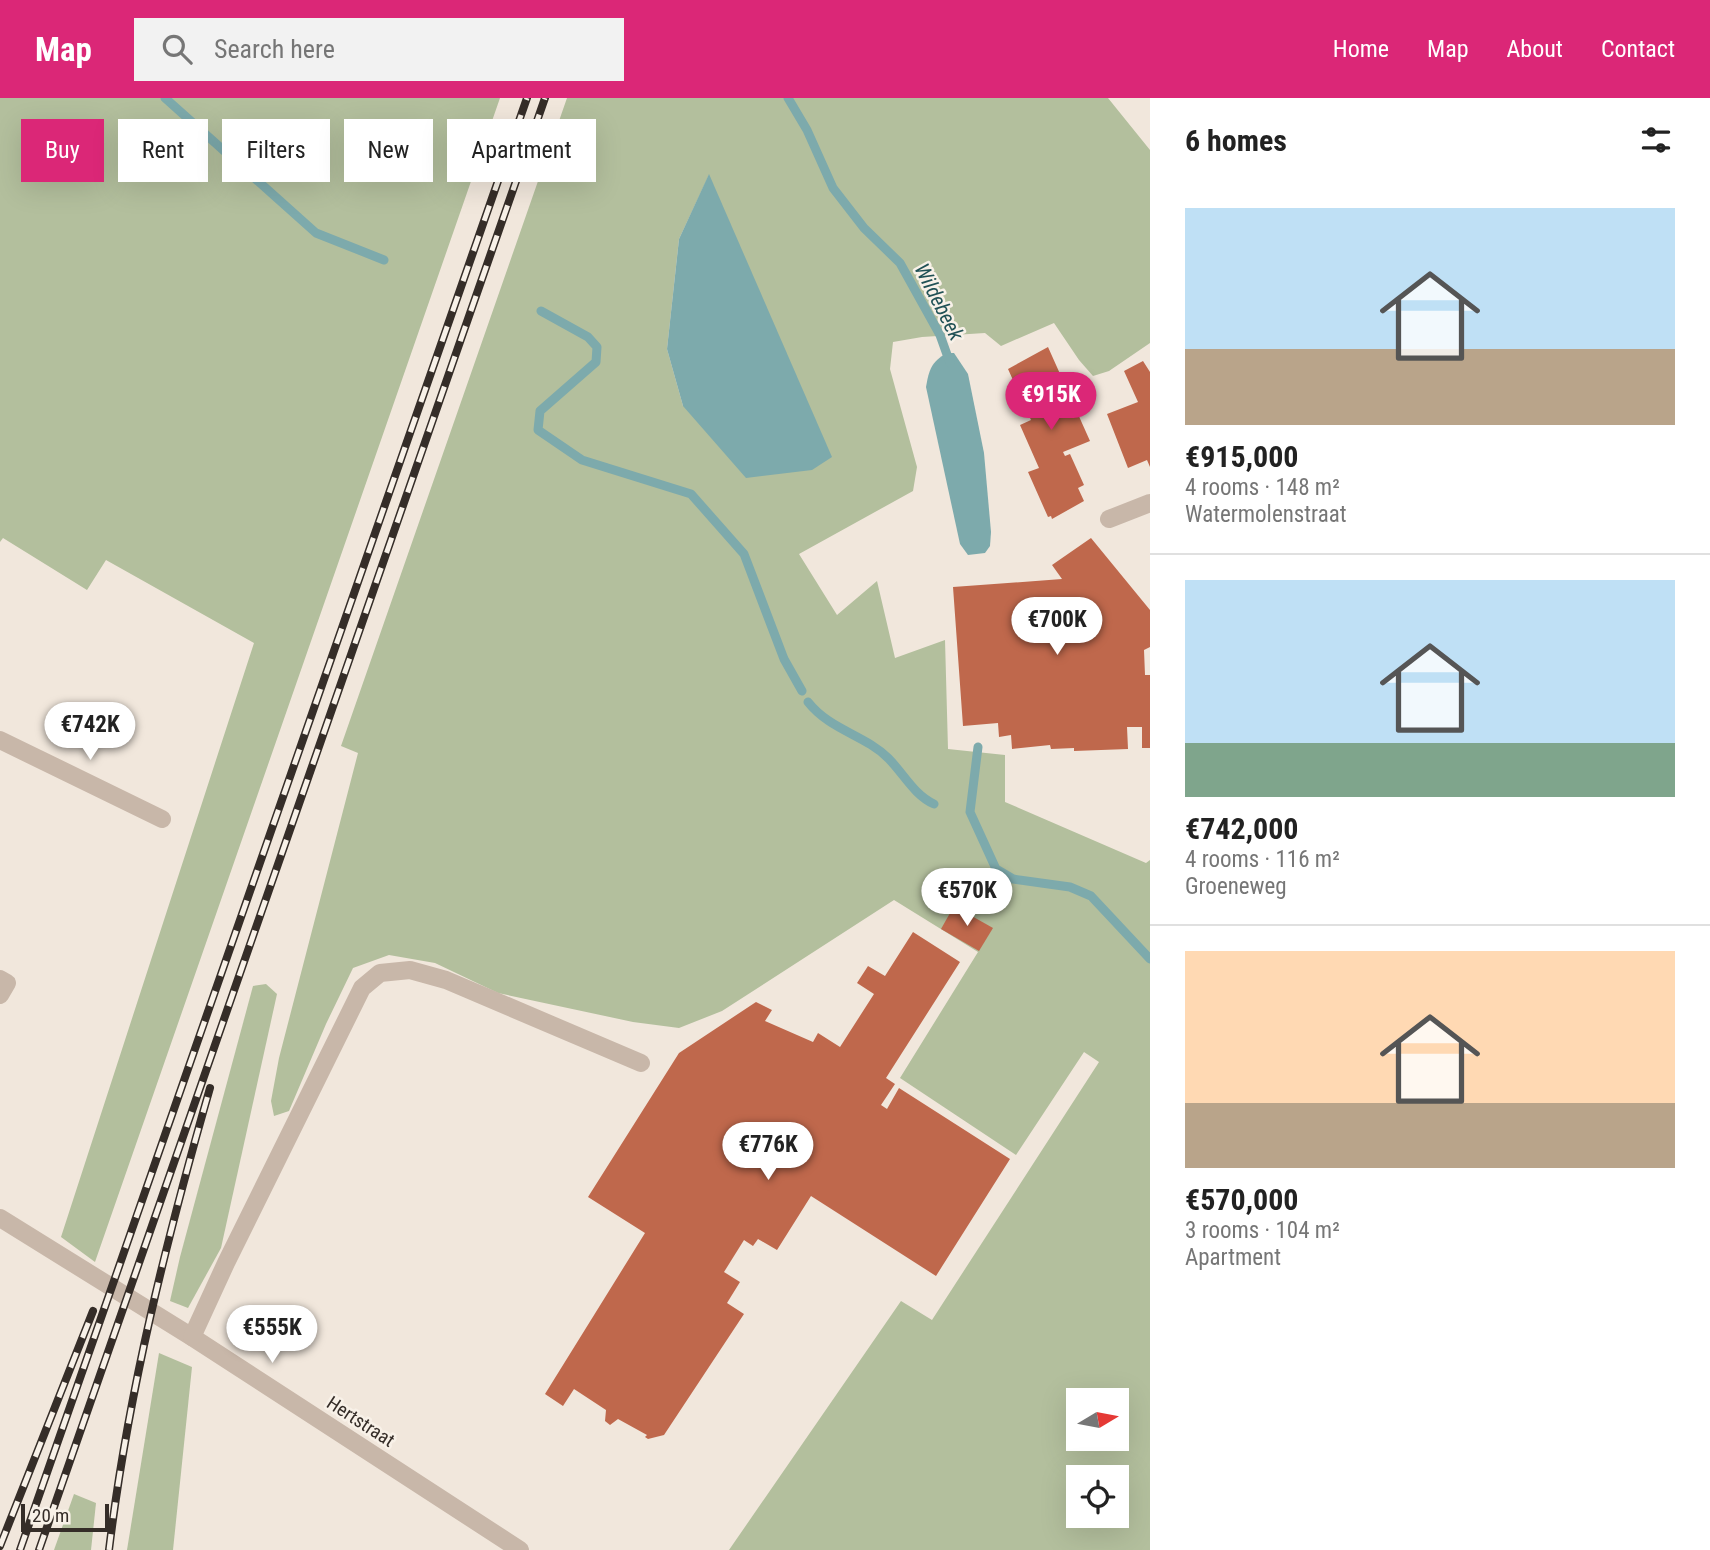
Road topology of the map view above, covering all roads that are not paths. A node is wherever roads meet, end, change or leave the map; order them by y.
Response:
1 (1150, 503) edge
2 (1109, 519) dead end
3 (0, 740) edge
4 (162, 819) dead end
5 (0, 979) edge
6 (0, 995) edge
7 (641, 1063) dead end
8 (0, 1219) edge
9 (192, 1337) junction
10 (520, 1550) edge

1 - 2 street
3 - 4 street
5 - 6 street
7 - 9 street
8 - 9 street, Hertstraat
9 - 10 street, Hertstraat

